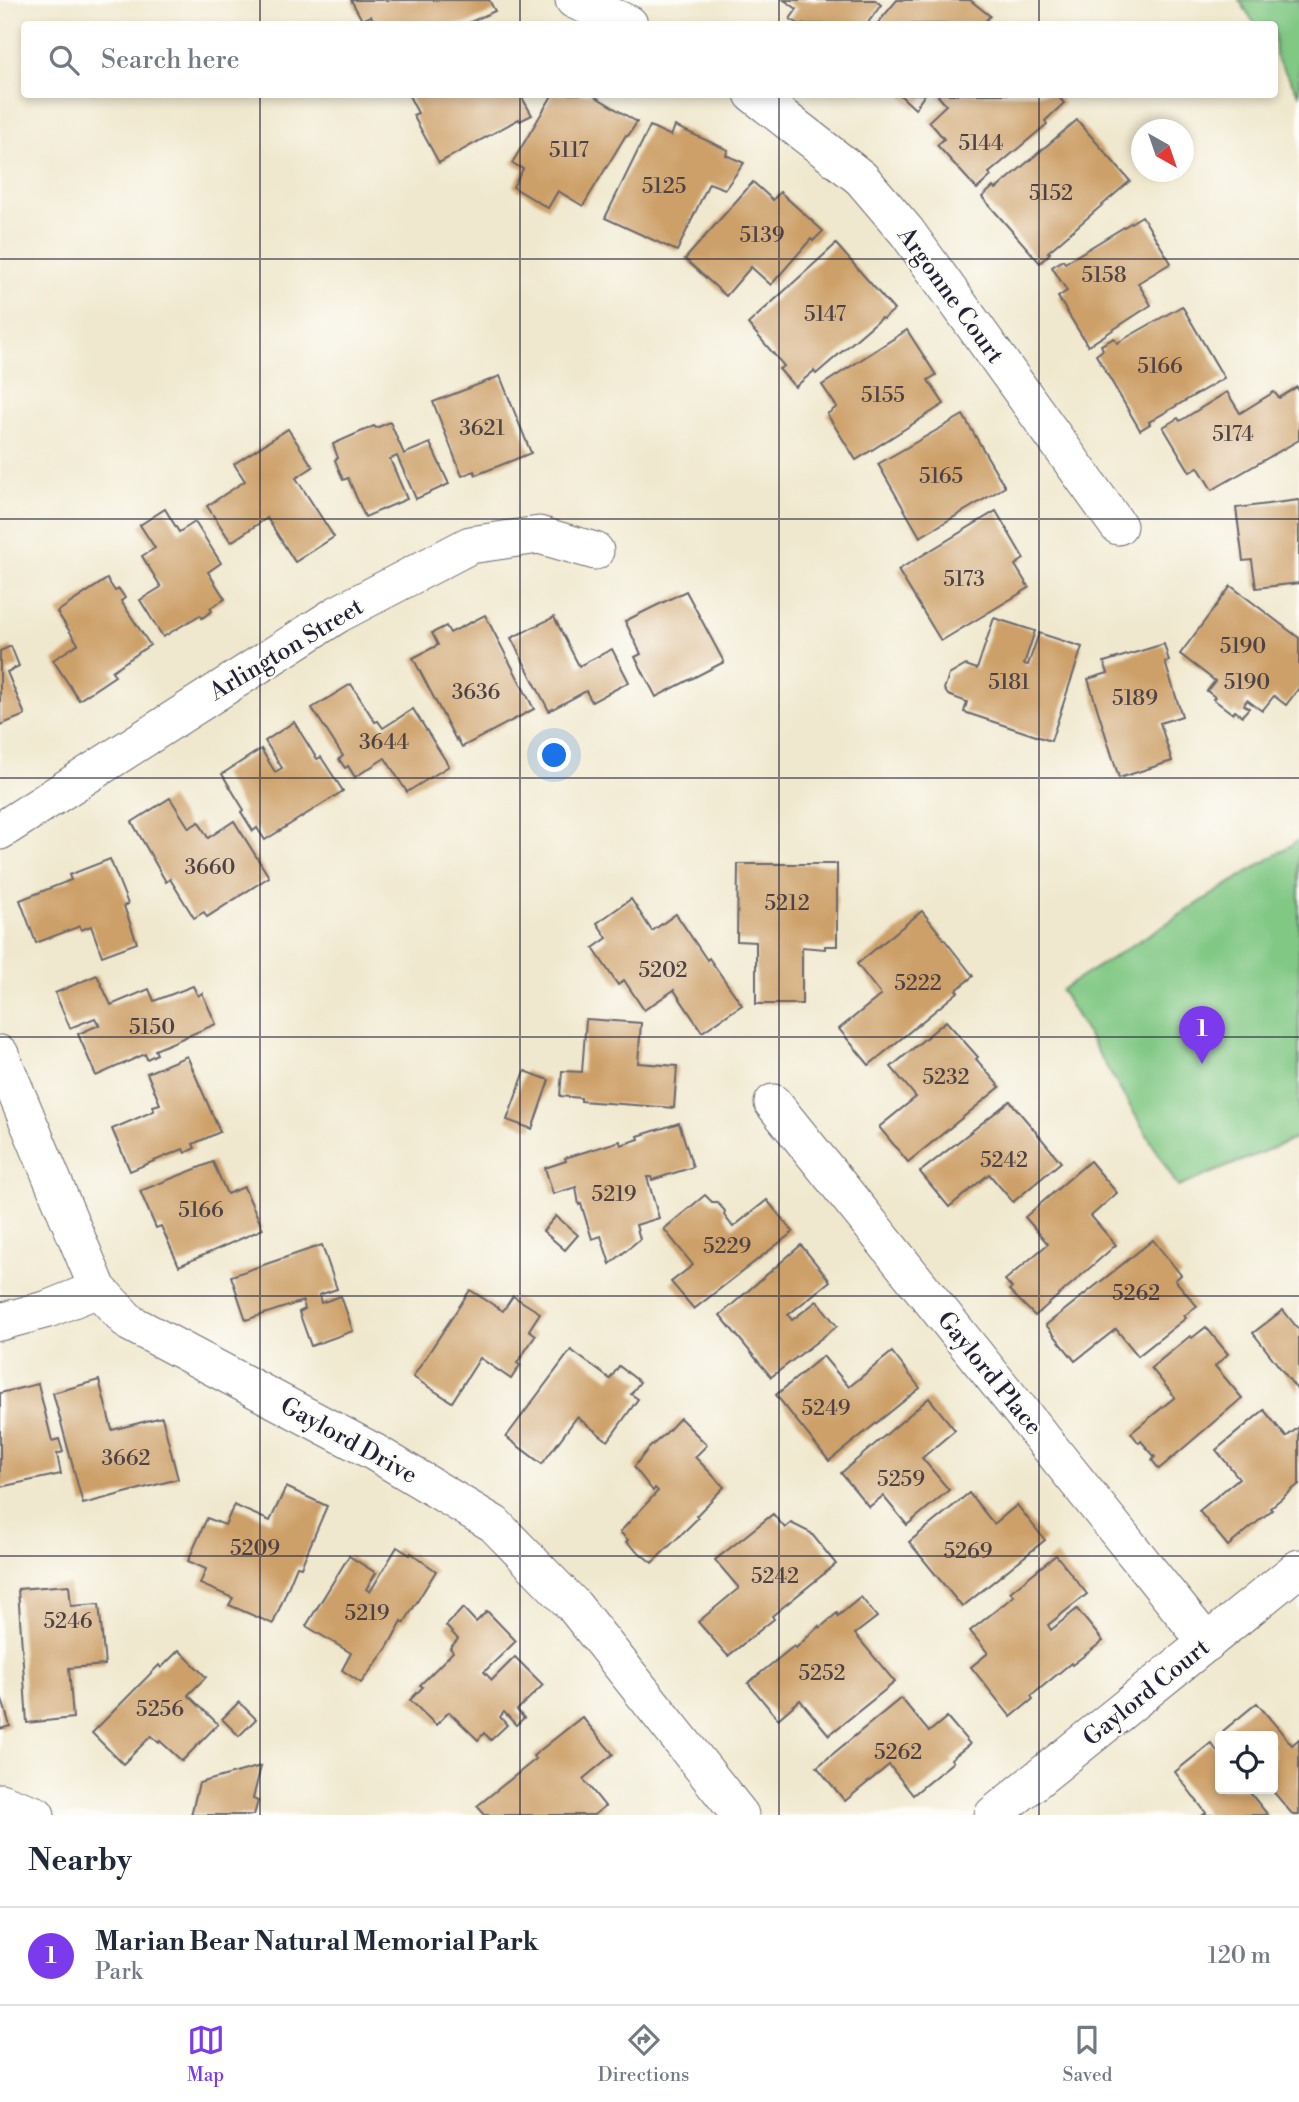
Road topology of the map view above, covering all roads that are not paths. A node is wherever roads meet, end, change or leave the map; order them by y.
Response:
1 (574, 0) edge
2 (622, 21) edge
3 (758, 98) edge
4 (1118, 526) dead end
5 (595, 551) dead end
6 (0, 831) edge
7 (0, 1054) edge
8 (773, 1103) dead end
9 (98, 1289) junction
10 (0, 1322) edge
11 (1299, 1568) edge
12 (1207, 1643) junction
13 (0, 1802) edge
14 (36, 1815) edge
15 (740, 1815) edge
16 (993, 1815) edge

1 - 2 street
3 - 4 street, Argonne Court
5 - 6 street, Arlington Street
7 - 9 street, Gaylord Drive
8 - 12 street, Gaylord Place
9 - 10 street
9 - 15 street, Gaylord Drive
11 - 12 street, Gaylord Court
12 - 16 street, Gaylord Court
13 - 14 street

